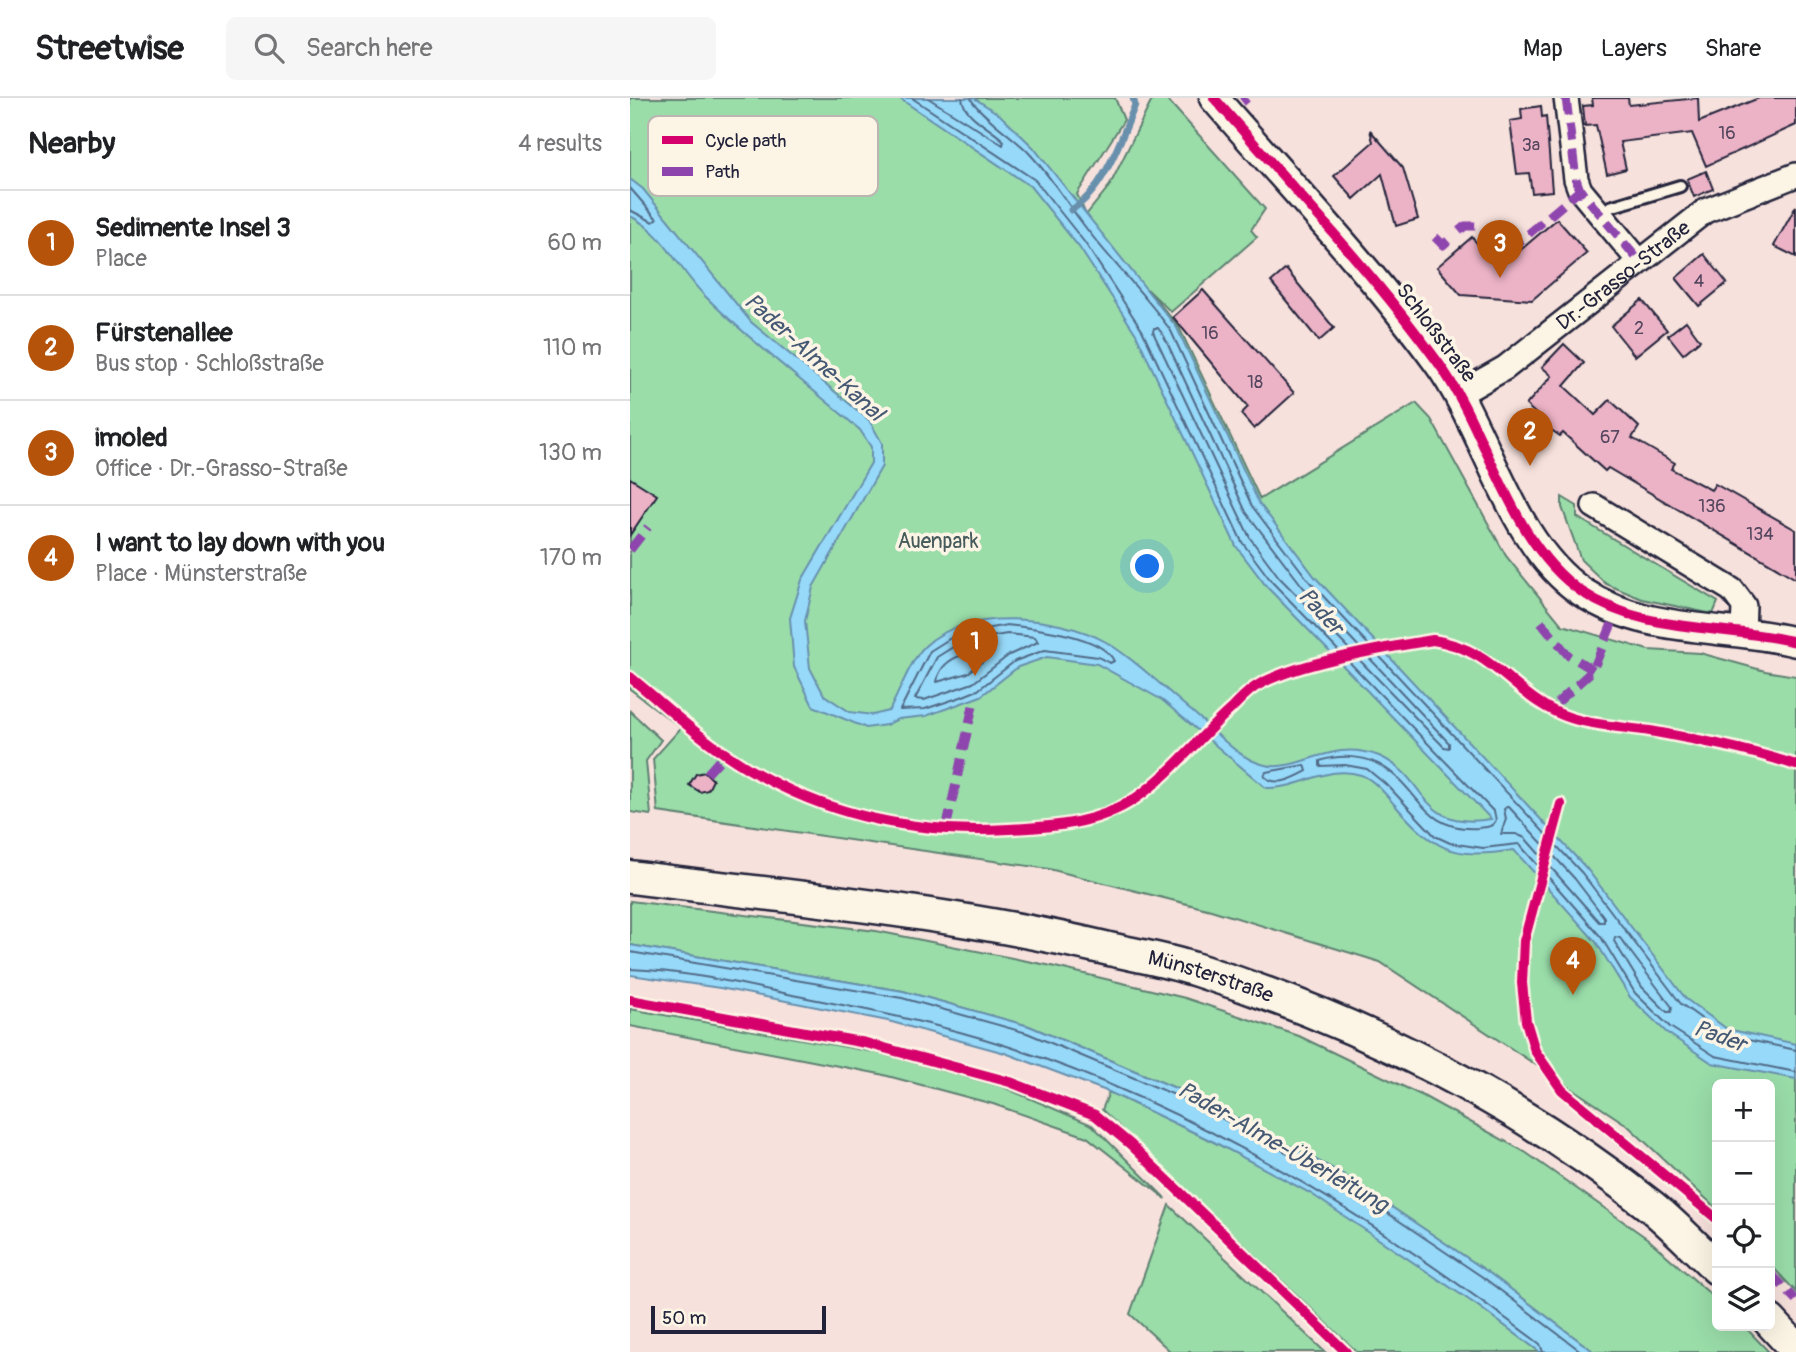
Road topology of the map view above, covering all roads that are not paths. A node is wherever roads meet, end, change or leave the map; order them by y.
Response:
1 (1214, 98) edge
2 (1566, 98) edge
3 (1795, 178) edge
4 (1680, 186) dead end
5 (1601, 217) junction
6 (1639, 261) junction
7 (1459, 394) junction
8 (1594, 506) dead end
9 (1743, 633) junction
10 (1796, 642) edge
11 (630, 877) edge
12 (1712, 1263) edge
13 (1775, 1326) edge
14 (1796, 1349) edge

1 - 7 street, Schloßstraße
2 - 5 street
3 - 6 street, Dr.-Grasso-Straße
4 - 5 lane
5 - 6 street
6 - 7 street, Dr.-Grasso-Straße
7 - 9 street, Schloßstraße
8 - 9 street
9 - 10 street, Schloßstraße
11 - 12 main road, Münsterstraße
13 - 14 main road

